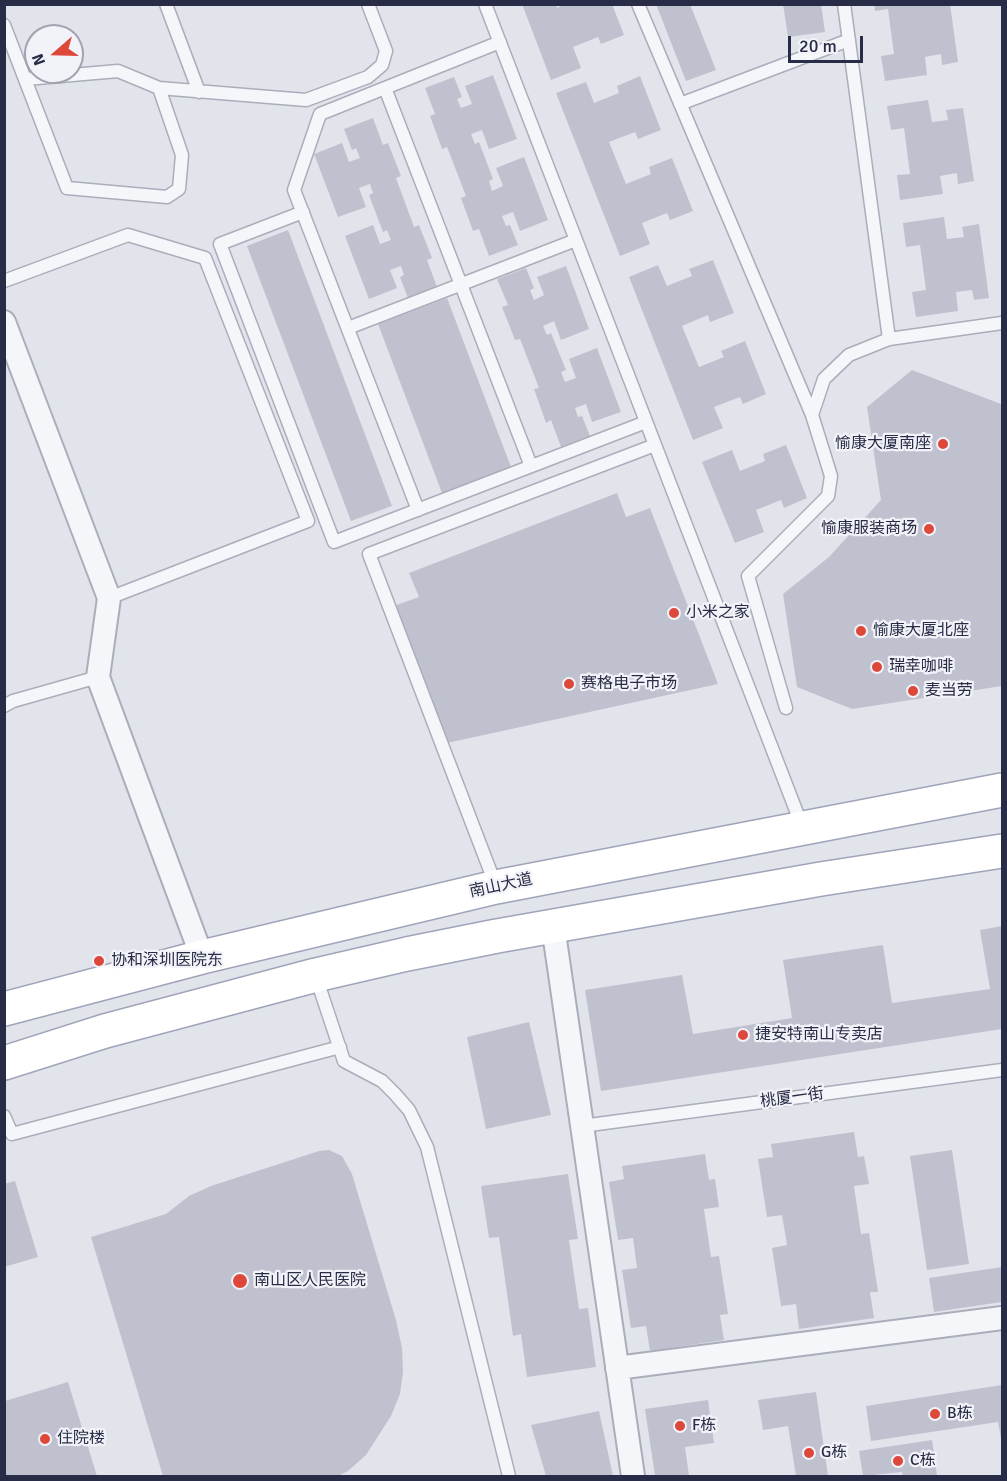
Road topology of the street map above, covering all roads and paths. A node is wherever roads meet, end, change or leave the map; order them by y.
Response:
1 (166, 4) edge
2 (368, 4) edge
3 (485, 4) edge
4 (638, 4) edge
5 (844, 4) edge
6 (4, 25) edge
7 (849, 40) junction
8 (500, 42) junction
9 (24, 74) edge
10 (84, 74) edge
11 (28, 84) edge
12 (159, 88) junction
13 (385, 88) junction
14 (199, 92) junction
15 (680, 104) junction
16 (303, 212) junction
17 (576, 240) junction
18 (4, 281) edge
19 (461, 284) junction
20 (4, 322) edge
21 (1002, 323) edge
22 (348, 328) junction
23 (889, 339) junction
24 (812, 415) junction
25 (646, 422) junction
26 (655, 446) junction
27 (531, 466) junction
28 (418, 510) junction
29 (109, 598) junction
30 (98, 677) junction
31 (4, 706) edge
32 (786, 708) dead end
33 (1002, 790) edge
34 (802, 827) junction
35 (1002, 850) edge
36 (496, 887) junction
37 (553, 926) junction
38 (202, 957) junction
39 (316, 975) junction
40 (4, 1010) edge
41 (339, 1047) junction
42 (4, 1063) edge
43 (1002, 1070) edge
44 (4, 1116) edge
45 (582, 1126) junction
46 (1002, 1318) edge
47 (617, 1368) junction
48 (509, 1476) edge
49 (633, 1476) edge

1 - 14 lane
2 - 14 lane
3 - 8 lane
4 - 15 lane
5 - 7 lane
6 - 9 lane
7 - 15 lane
7 - 23 lane
8 - 13 lane
8 - 17 lane
10 - 12 lane
11 - 12 lane
12 - 14 lane
13 - 16 lane
13 - 19 lane
15 - 24 lane
16 - 22 lane
16 - 28 lane
17 - 19 lane
17 - 25 lane
18 - 29 lane
19 - 22 lane
19 - 27 lane
20 - 29 street
21 - 23 lane
22 - 28 lane
23 - 24 lane
24 - 32 lane
25 - 26 lane
25 - 27 lane
26 - 34 lane
26 - 36 lane
27 - 28 lane
29 - 30 street
30 - 31 lane
30 - 38 street
33 - 34 main road, 南山大道
34 - 36 main road, 南山大道
35 - 37 main road
36 - 38 main road, 南山大道
37 - 39 main road
37 - 45 street
38 - 40 main road, 南山大道
39 - 41 lane
39 - 42 main road
41 - 44 lane
41 - 48 lane
43 - 45 lane, 桃厦一街
45 - 47 street
46 - 47 street
47 - 49 street

